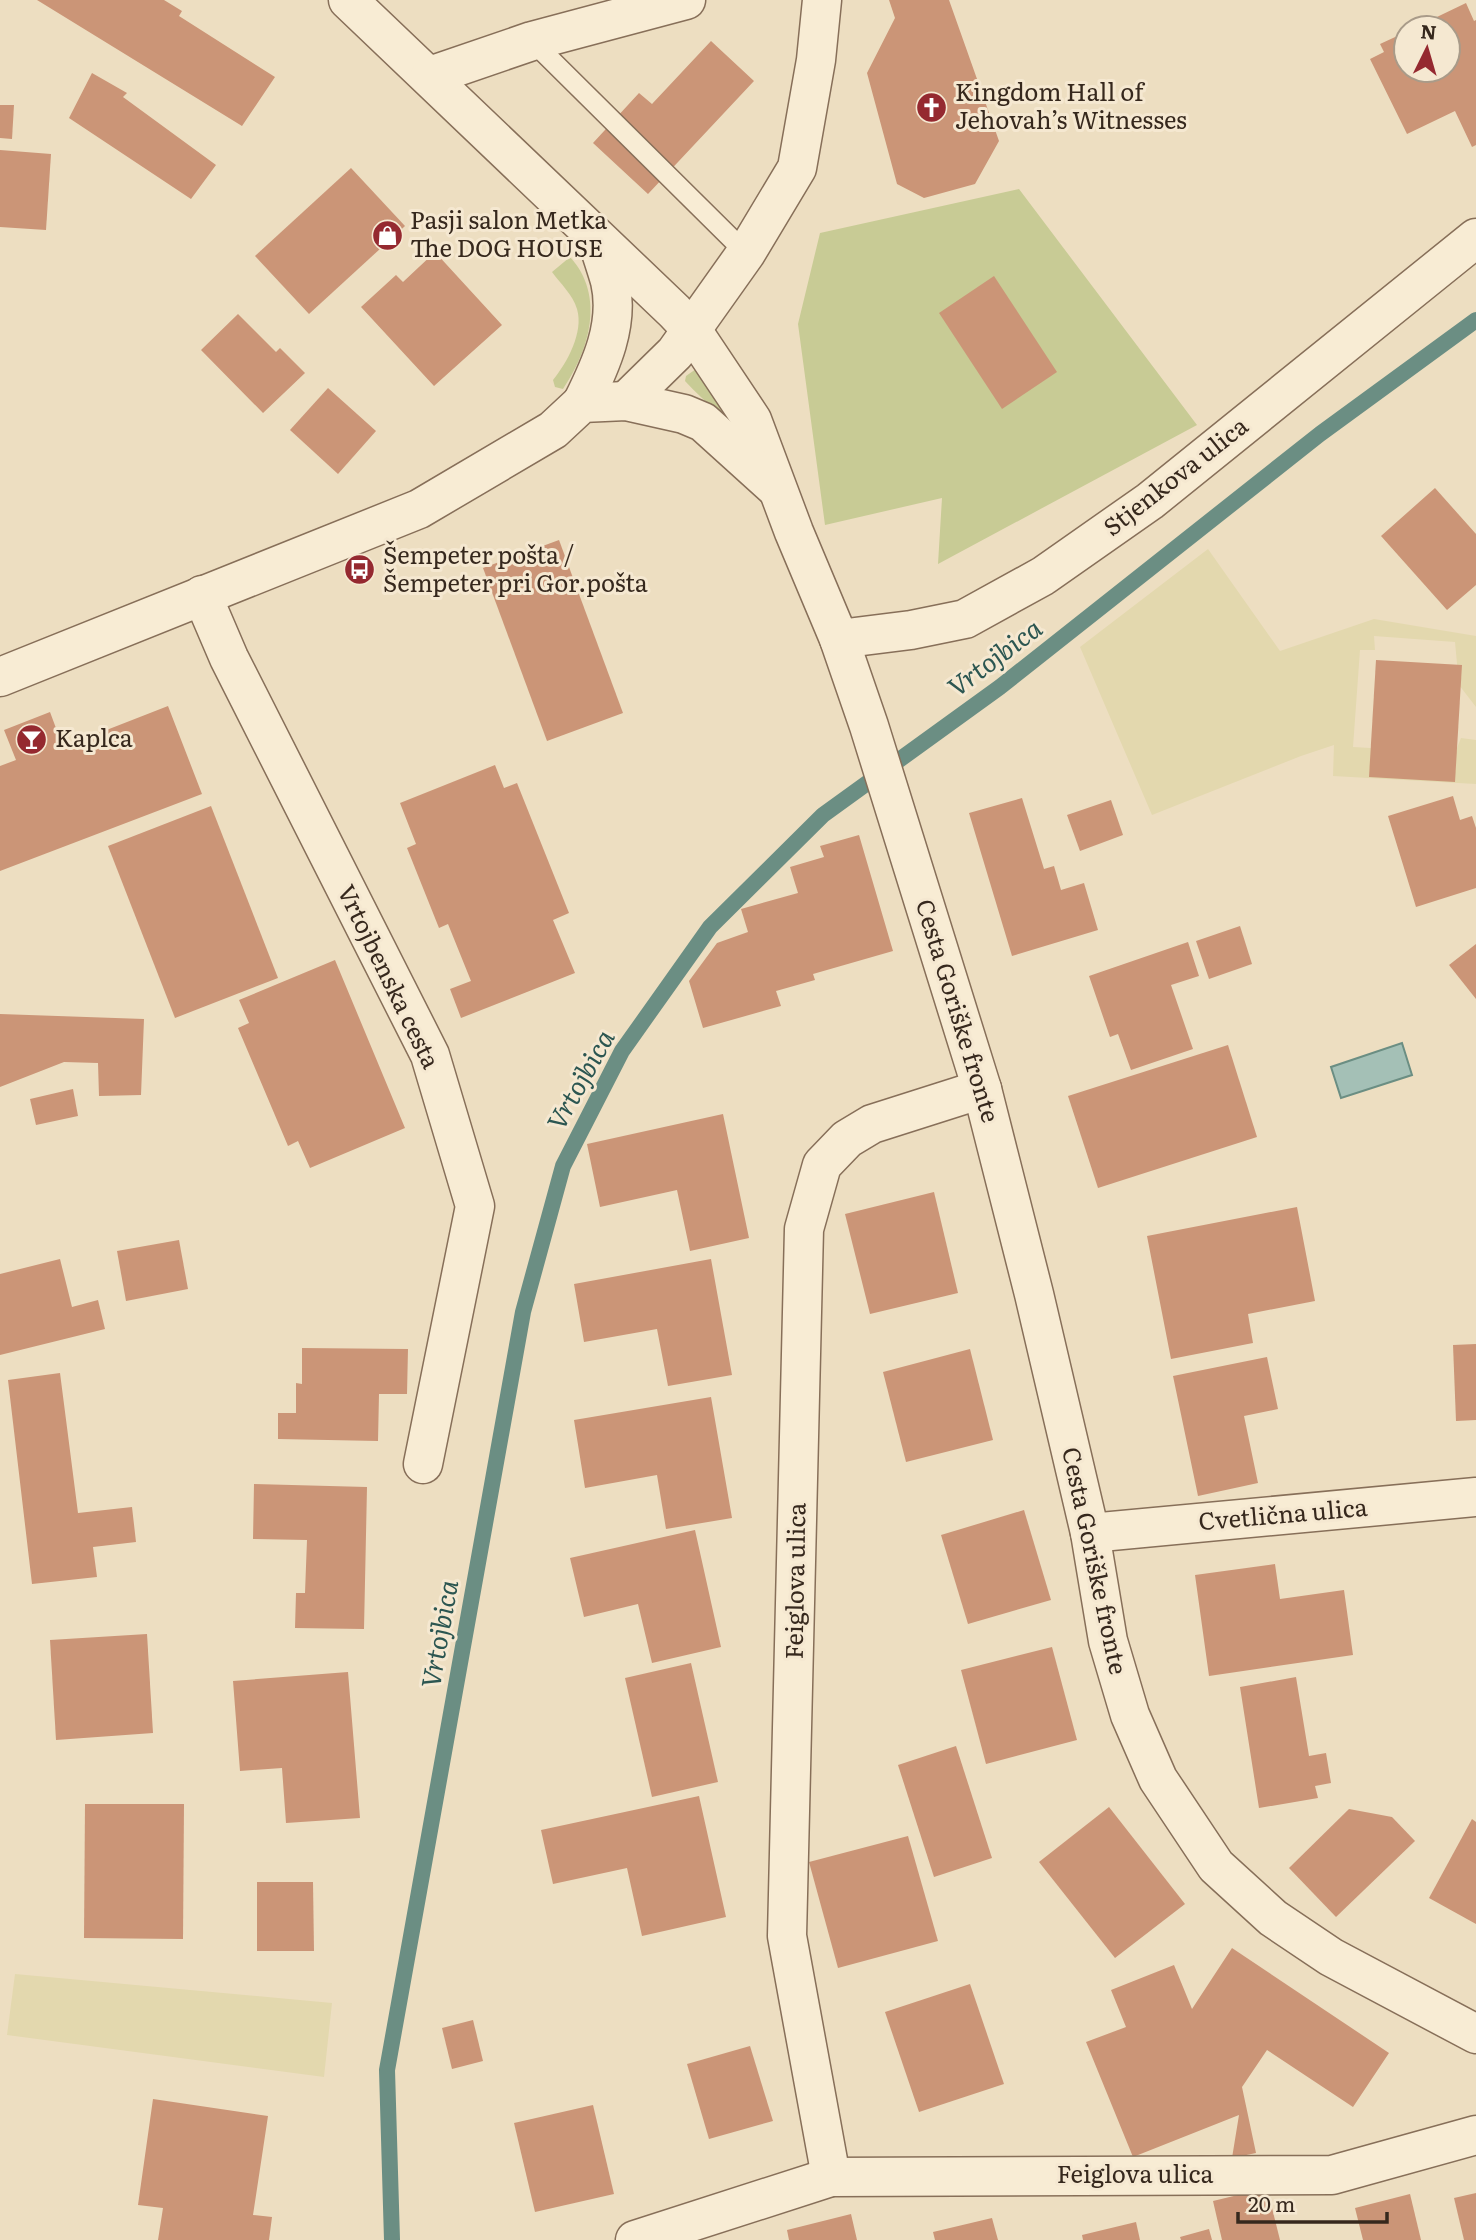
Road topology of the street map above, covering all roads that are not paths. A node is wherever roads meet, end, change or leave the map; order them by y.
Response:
1 (348, 0) edge
2 (686, 0) edge
3 (822, 0) edge
4 (533, 41) junction
5 (430, 76) junction
6 (1476, 238) edge
7 (597, 239) junction
8 (746, 253) junction
9 (692, 330) junction
10 (625, 401) junction
11 (582, 403) junction
12 (777, 489) junction
13 (202, 595) junction
14 (839, 639) junction
15 (0, 677) edge
16 (982, 1089) junction
17 (422, 1464) dead end
18 (1476, 1497) edge
19 (1090, 1533) junction
20 (1476, 2034) edge
21 (1476, 2135) edge
22 (831, 2177) junction
23 (635, 2240) edge

1 - 5 street, Cesta Goriške fronte
2 - 4 street
3 - 8 street
4 - 5 street
4 - 8 lane
5 - 7 street, Cesta Goriške fronte
6 - 14 street, Stjenkova ulica
7 - 9 street, Cesta Goriške fronte
7 - 11 street
8 - 9 street
9 - 10 street
9 - 12 street, Cesta Goriške fronte
10 - 11 street
10 - 12 street
11 - 13 street
12 - 14 street, Cesta Goriške fronte
13 - 15 street
13 - 17 street, Vrtojbenska cesta
14 - 16 street, Cesta Goriške fronte
16 - 19 street, Cesta Goriške fronte
16 - 22 street, Feiglova ulica
18 - 19 street, Cvetlična ulica
19 - 20 street, Cesta Goriške fronte
21 - 22 street, Feiglova ulica
22 - 23 street, Feiglova ulica

